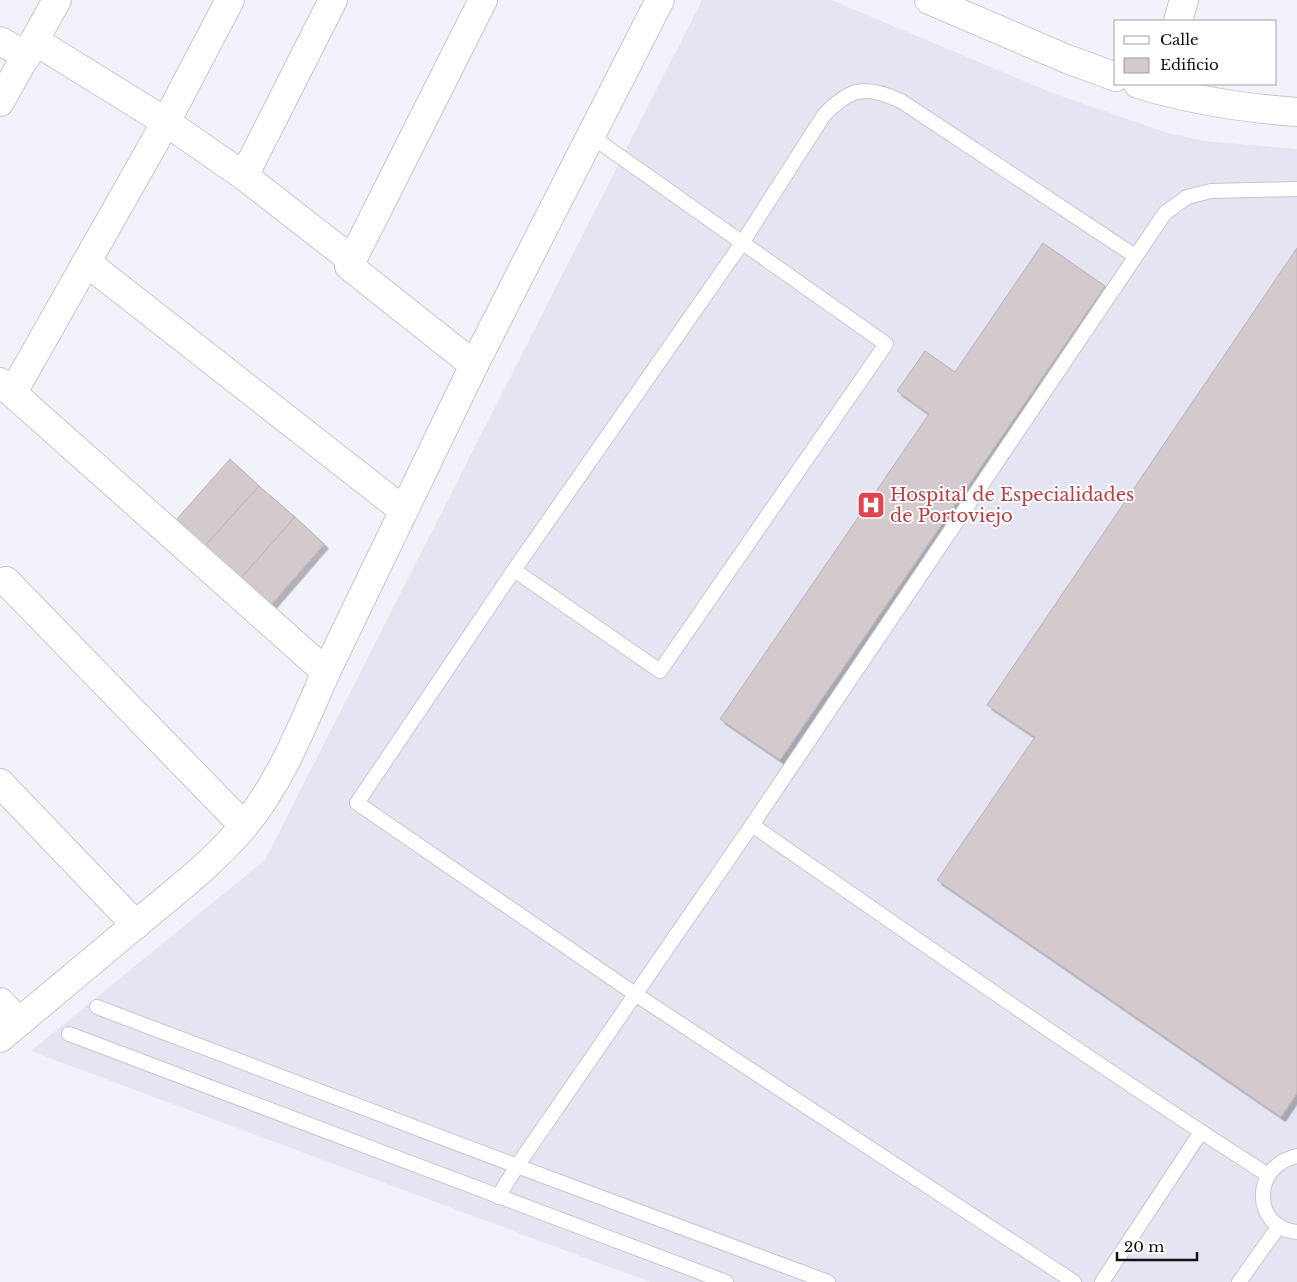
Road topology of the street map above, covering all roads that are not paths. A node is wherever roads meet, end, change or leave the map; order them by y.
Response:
1 (57, 0) edge
2 (230, 0) edge
3 (333, 0) edge
4 (483, 0) edge
5 (660, 0) edge
6 (929, 0) edge
7 (1184, 0) edge
8 (1178, 20) edge
9 (0, 41) edge
10 (31, 49) junction
11 (1114, 76) edge
12 (1153, 86) edge
13 (0, 102) edge
14 (1297, 112) edge
15 (166, 122) junction
16 (591, 136) junction
17 (244, 176) junction
18 (1297, 189) edge
19 (742, 242) junction
20 (1135, 256) junction
21 (352, 260) junction
22 (86, 262) junction
23 (474, 365) junction
24 (6, 387) edge
25 (403, 510) junction
26 (514, 570) junction
27 (6, 581) dead end
28 (326, 672) junction
29 (0, 783) edge
30 (752, 825) junction
31 (244, 826) junction
32 (136, 924) junction
33 (635, 994) junction
34 (0, 1002) edge
35 (97, 1007) dead end
36 (10, 1030) edge
37 (69, 1034) dead end
38 (1201, 1132) junction
39 (1297, 1156) edge
40 (517, 1166) junction
41 (1268, 1175) junction
42 (498, 1197) junction
43 (1279, 1226) junction
44 (1297, 1232) edge
45 (726, 1282) edge
46 (828, 1282) edge
47 (1074, 1282) edge
48 (1102, 1282) edge
49 (1239, 1282) edge

1 - 10 street
2 - 15 street
3 - 17 street
4 - 21 street
5 - 16 street
6 - 11 street
7 - 8 street
9 - 10 street
10 - 13 street
10 - 15 street
12 - 14 street
15 - 17 street
15 - 22 street
16 - 19 lane
16 - 23 street
17 - 21 street
18 - 20 lane
19 - 20 lane
19 - 26 lane
19 - 26 lane
20 - 30 lane
21 - 23 street
22 - 24 street
22 - 25 street
23 - 25 street
24 - 28 street
25 - 28 street
26 - 33 lane
27 - 31 street
28 - 31 street
29 - 32 street
30 - 33 lane
30 - 38 lane
31 - 32 street
32 - 36 street
33 - 40 lane
33 - 47 lane
34 - 36 street
35 - 40 lane
37 - 42 lane
38 - 41 lane
38 - 48 lane
39 - 41 lane
40 - 42 lane
40 - 46 lane
41 - 43 lane
42 - 45 lane
43 - 44 lane
43 - 49 lane

